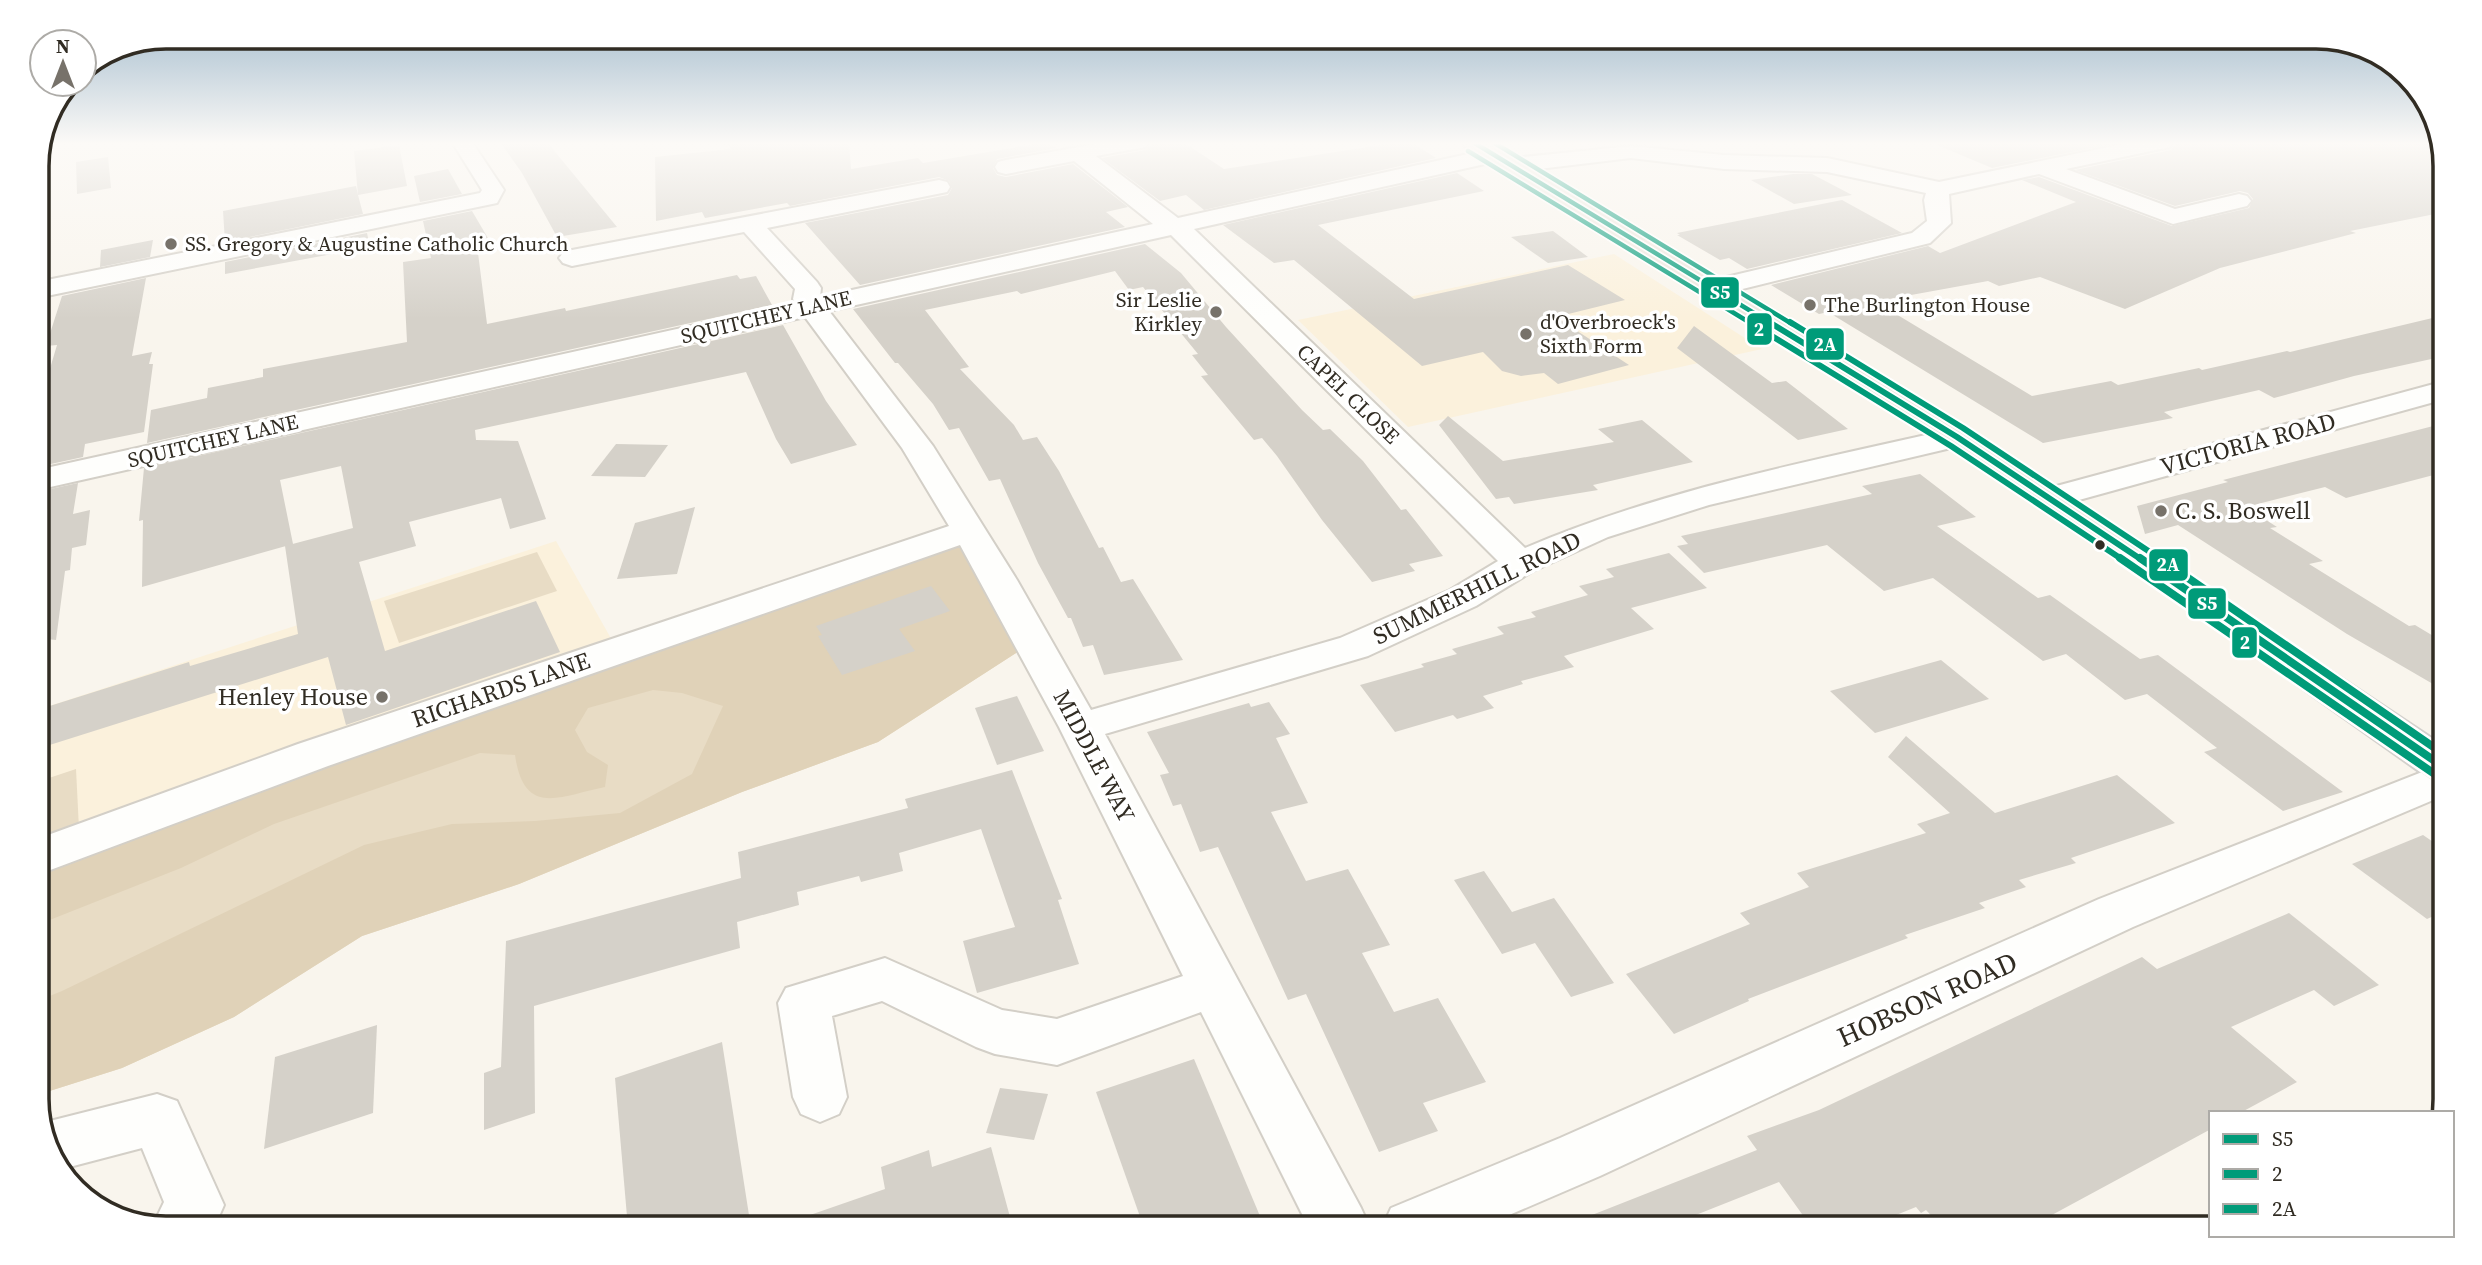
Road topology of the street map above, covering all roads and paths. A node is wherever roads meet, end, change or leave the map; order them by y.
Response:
1 (474, 201) edge
2 (870, 201) edge
3 (1140, 201) edge
4 (1298, 201) edge
5 (1571, 201) edge
6 (1936, 201) edge
7 (2132, 201) edge
8 (2239, 201) dead end
9 (751, 225) junction
10 (1173, 226) junction
11 (572, 258) dead end
12 (49, 287) edge
13 (1714, 288) junction
14 (812, 307) junction
15 (2433, 393) edge
16 (1957, 437) junction
17 (49, 477) edge
18 (2050, 498) junction
19 (968, 531) junction
20 (1520, 563) junction
21 (1080, 727) junction
22 (2433, 760) edge
23 (2433, 783) edge
24 (49, 853) edge
25 (1214, 986) junction
26 (820, 1097) dead end
27 (58, 1144) edge
28 (188, 1216) edge
29 (1334, 1216) edge
30 (1440, 1216) edge

1 - 12 street
2 - 9 street
3 - 10 street, CAPEL CLOSE
4 - 10 street, SQUITCHEY LANE
5 - 13 main road
6 - 13 street
7 - 8 street
9 - 11 street
9 - 14 street, MIDDLE WAY
10 - 14 street, SQUITCHEY LANE
10 - 20 street, CAPEL CLOSE
13 - 16 main road
14 - 17 street, SQUITCHEY LANE
14 - 19 street, MIDDLE WAY
15 - 18 street, VICTORIA ROAD
16 - 18 main road
16 - 20 street, SUMMERHILL ROAD
18 - 22 main road
19 - 21 street, MIDDLE WAY
19 - 24 street, RICHARDS LANE
20 - 21 street, SUMMERHILL ROAD
21 - 25 street, MIDDLE WAY
23 - 30 street, HOBSON ROAD
25 - 26 street
25 - 29 street, MIDDLE WAY
27 - 28 street

